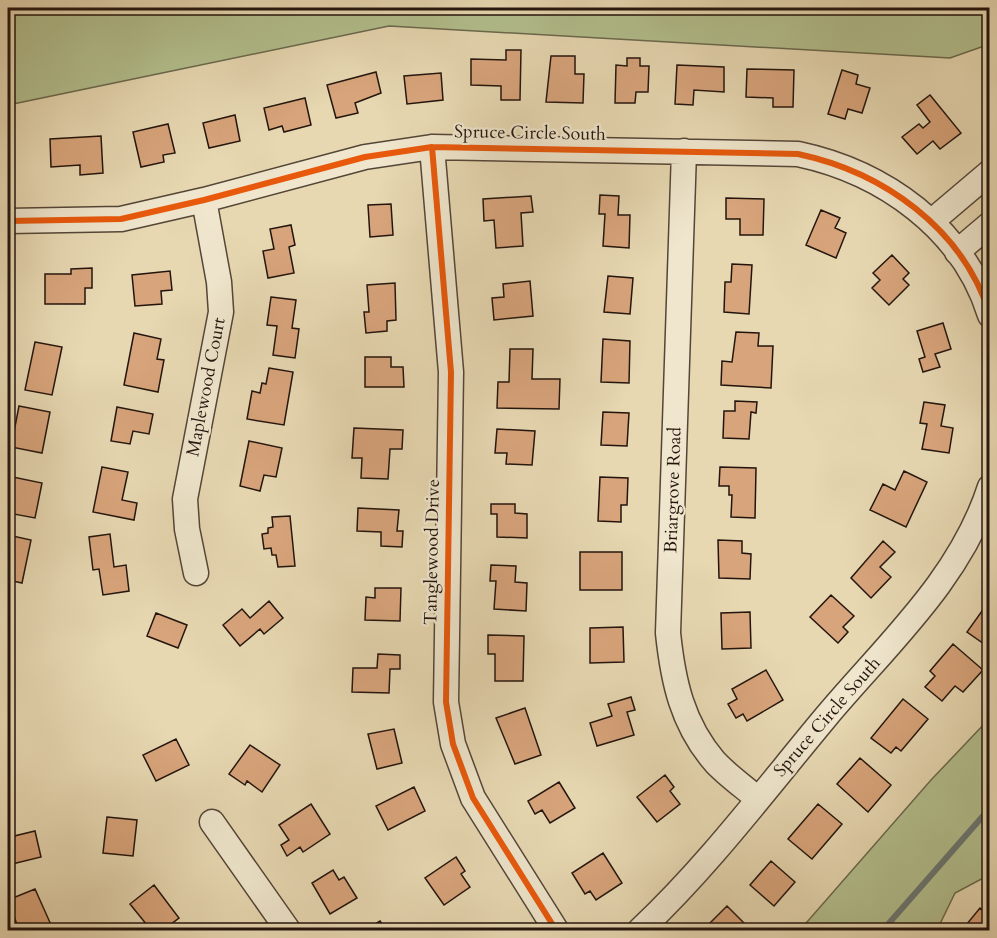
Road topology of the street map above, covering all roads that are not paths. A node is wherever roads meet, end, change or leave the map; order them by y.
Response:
1 (432, 147) junction
2 (684, 151) junction
3 (990, 172) edge
4 (204, 200) junction
5 (8, 221) edge
6 (931, 222) junction
7 (990, 224) edge
8 (957, 252) junction
9 (990, 315) edge
10 (990, 487) edge
11 (196, 573) dead end
12 (758, 799) junction
13 (212, 822) dead end
14 (288, 930) edge
15 (556, 930) edge
16 (640, 930) edge

1 - 2 street, Spruce Circle South
1 - 4 street, Spruce Circle South
1 - 15 street, Tanglewood Drive
2 - 6 street, Spruce Circle South
2 - 12 street, Briargrove Road
3 - 6 street
4 - 5 street, Spruce Circle South
4 - 11 street, Maplewood Court
6 - 8 street, Spruce Circle South
7 - 8 street
8 - 9 street, Spruce Circle South
10 - 12 street, Spruce Circle South
12 - 16 street, Spruce Circle South
13 - 14 street

